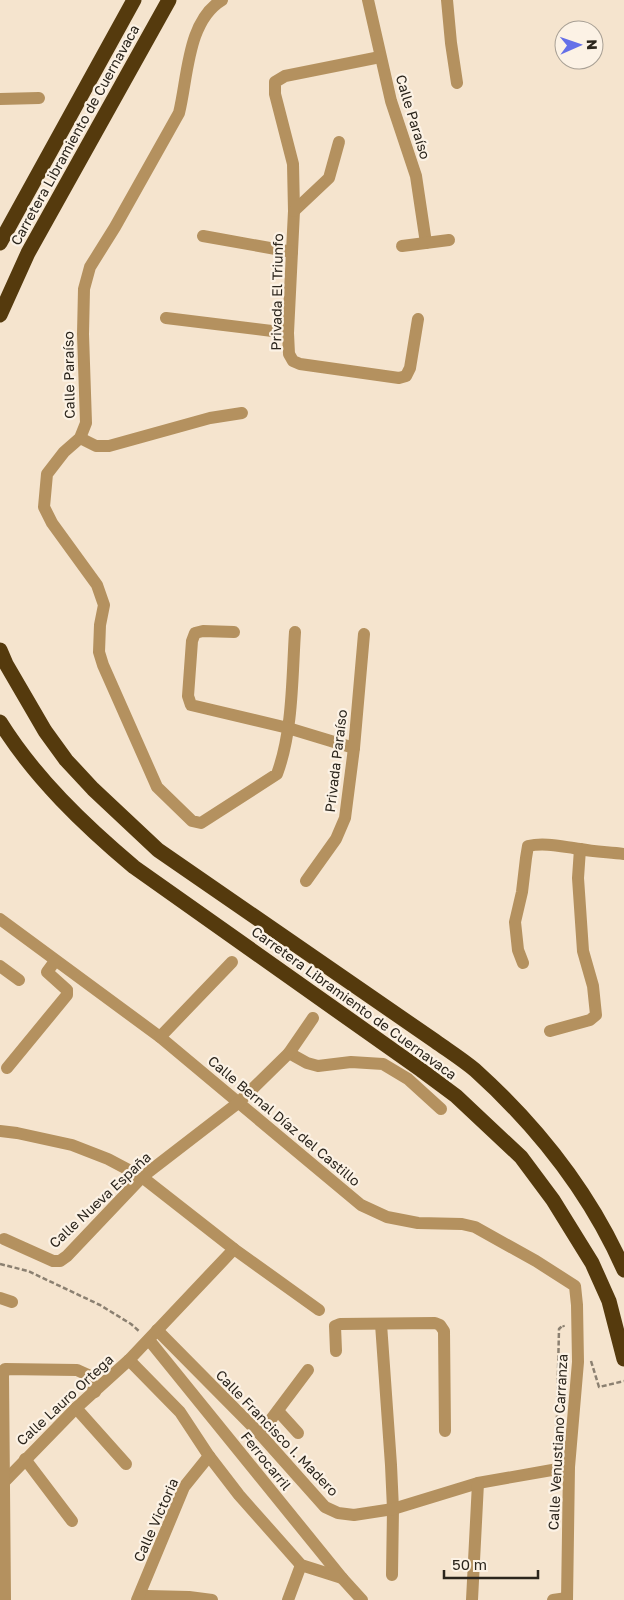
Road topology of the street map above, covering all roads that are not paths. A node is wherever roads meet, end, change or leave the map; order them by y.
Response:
1 (134, 0) edge
2 (169, 0) edge
3 (222, 0) edge
4 (368, 0) edge
5 (447, 0) edge
6 (380, 57) junction
7 (457, 83) dead end
8 (39, 98) dead end
9 (0, 99) edge
10 (338, 142) dead end
11 (294, 211) junction
12 (203, 236) dead end
13 (449, 240) dead end
14 (0, 243) edge
15 (426, 243) junction
16 (402, 246) dead end
17 (292, 252) junction
18 (0, 315) edge
19 (166, 318) dead end
20 (418, 318) dead end
21 (288, 333) junction
22 (242, 413) dead end
23 (80, 438) junction
24 (234, 632) dead end
25 (296, 632) dead end
26 (364, 634) dead end
27 (0, 650) edge
28 (0, 722) edge
29 (288, 728) junction
30 (354, 748) junction
31 (580, 849) junction
32 (624, 854) edge
33 (306, 881) dead end
34 (1, 924) edge
35 (55, 962) junction
36 (232, 962) dead end
37 (523, 963) dead end
38 (0, 966) edge
39 (20, 980) dead end
40 (313, 1018) dead end
41 (550, 1031) dead end
42 (160, 1037) junction
43 (290, 1053) junction
44 (7, 1068) dead end
45 (238, 1103) junction
46 (440, 1109) dead end
47 (0, 1131) edge
48 (142, 1177) junction
49 (4, 1240) dead end
50 (234, 1249) junction
51 (624, 1270) edge
52 (575, 1286) joint
53 (318, 1310) dead end
54 (381, 1324) junction
55 (153, 1335) junction
56 (336, 1351) dead end
57 (129, 1360) junction
58 (624, 1360) edge
59 (308, 1370) dead end
60 (95, 1392) junction
61 (76, 1408) junction
62 (278, 1411) junction
63 (445, 1432) dead end
64 (298, 1433) dead end
65 (260, 1434) junction
66 (209, 1456) junction
67 (25, 1459) junction
68 (126, 1464) dead end
69 (562, 1468) junction
70 (3, 1483) junction
71 (478, 1483) junction
72 (393, 1509) junction
73 (72, 1521) dead end
74 (301, 1565) junction
75 (392, 1575) dead end
76 (342, 1578) junction
77 (144, 1599) edge
78 (567, 1599) edge
79 (5, 1600) edge
80 (212, 1600) edge
81 (288, 1600) edge
82 (362, 1600) edge
83 (472, 1600) edge
84 (553, 1600) edge

1 - 14 highway, Carretera Libramiento de Cuernavaca
2 - 18 highway, Carretera Libramiento de Cuernavaca
3 - 23 street, Calle Paraíso
4 - 6 street, Calle Paraíso
5 - 7 street
6 - 11 street, Privada El Triunfo
6 - 15 street, Calle Paraíso
8 - 9 street
10 - 11 street
11 - 17 street, Privada El Triunfo
12 - 17 street
13 - 15 street
15 - 16 street
17 - 21 street, Privada El Triunfo
19 - 21 street
20 - 21 street, Privada El Triunfo
22 - 23 street
23 - 29 street, Calle Paraíso
24 - 29 street
25 - 29 street, Calle Paraíso
26 - 30 street, Privada Paraíso
27 - 51 highway, Carretera Libramiento de Cuernavaca
28 - 58 highway, Carretera Libramiento de Cuernavaca
29 - 30 street
30 - 33 street, Privada Paraíso
31 - 32 street
31 - 37 street
31 - 41 street
34 - 35 street, Calle Bernal Díaz del Castillo
35 - 42 street, Calle Bernal Díaz del Castillo
35 - 44 street
36 - 42 street
38 - 39 street
40 - 43 street, Calle Nueva España
42 - 45 street, Calle Bernal Díaz del Castillo
43 - 45 street, Calle Nueva España
43 - 46 street
45 - 48 street, Calle Nueva España
45 - 52 street, Calle Bernal Díaz del Castillo
47 - 48 street
48 - 49 street, Calle Nueva España
48 - 50 street
50 - 53 street
50 - 55 street, Calle Lauro Ortega
52 - 69 street, Calle Venustiano Carranza
54 - 56 street
54 - 63 street
54 - 72 street
55 - 57 street, Calle Lauro Ortega
55 - 65 street, Calle Francisco I. Madero
55 - 76 street, Ferrocarril
57 - 60 street, Calle Lauro Ortega
57 - 66 street
59 - 62 street
60 - 61 street, Calle Lauro Ortega
60 - 70 street
61 - 67 street, Calle Lauro Ortega
61 - 68 street
62 - 64 street
62 - 65 street
65 - 72 street, Calle Francisco I. Madero
66 - 74 street
66 - 77 street, Calle Victoria
67 - 70 street, Calle Lauro Ortega
67 - 73 street
69 - 71 street, Calle Francisco I. Madero
69 - 78 street, Calle Venustiano Carranza
70 - 79 street
71 - 72 street, Calle Francisco I. Madero
71 - 83 street
72 - 75 street
74 - 76 street
74 - 81 street
76 - 82 street, Ferrocarril
77 - 80 street
78 - 84 street

